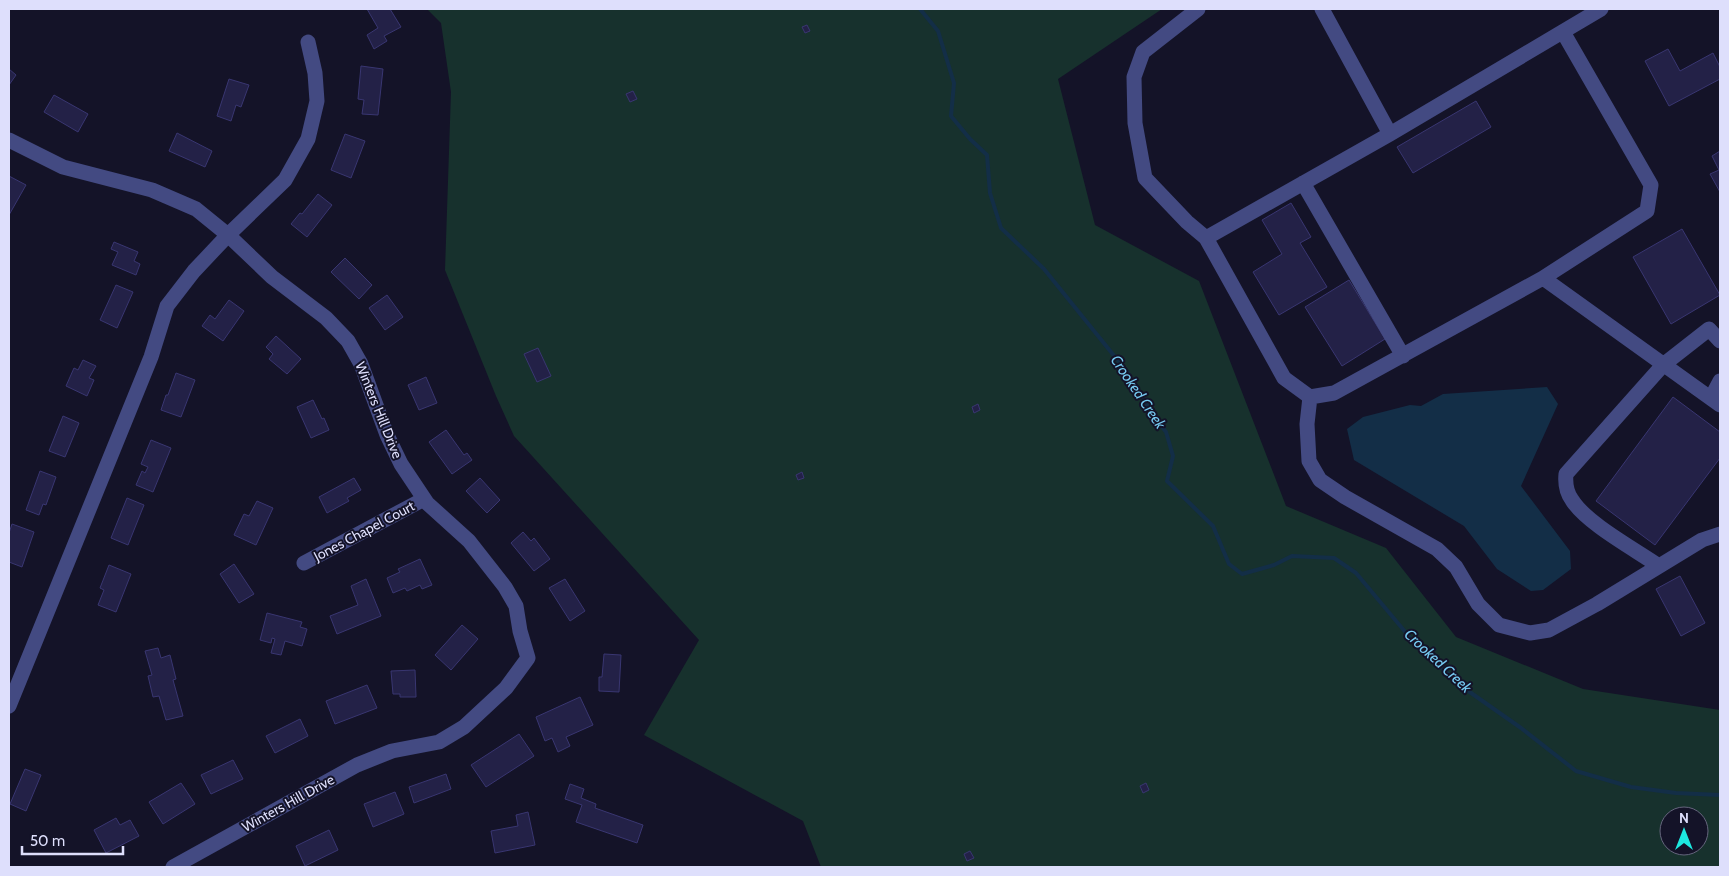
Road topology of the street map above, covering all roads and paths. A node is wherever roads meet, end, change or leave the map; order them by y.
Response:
1 (1198, 9) edge
2 (1322, 9) edge
3 (1601, 9) edge
4 (1564, 32) junction
5 (308, 42) dead end
6 (1390, 134) junction
7 (9, 140) edge
8 (1303, 184) junction
9 (228, 235) junction
10 (1206, 238) junction
11 (1543, 278) junction
12 (1720, 341) edge
13 (1403, 356) junction
14 (1663, 366) junction
15 (1720, 380) edge
16 (1310, 398) junction
17 (1716, 402) edge
18 (424, 499) junction
19 (1720, 534) edge
20 (304, 563) dead end
21 (1660, 566) junction
22 (9, 706) edge
23 (173, 867) edge

1 - 10 street
2 - 6 street
3 - 4 street
4 - 6 street
4 - 11 street
5 - 9 street
6 - 8 street
7 - 9 street, Winters Hill Drive
8 - 10 street
8 - 13 street
9 - 18 street, Winters Hill Drive
9 - 22 street
10 - 16 street
11 - 13 street
11 - 14 street
12 - 14 street
13 - 16 street
14 - 17 street
14 - 21 street
15 - 17 street
16 - 21 street
18 - 20 street, Jones Chapel Court
18 - 23 street, Winters Hill Drive
19 - 21 street

